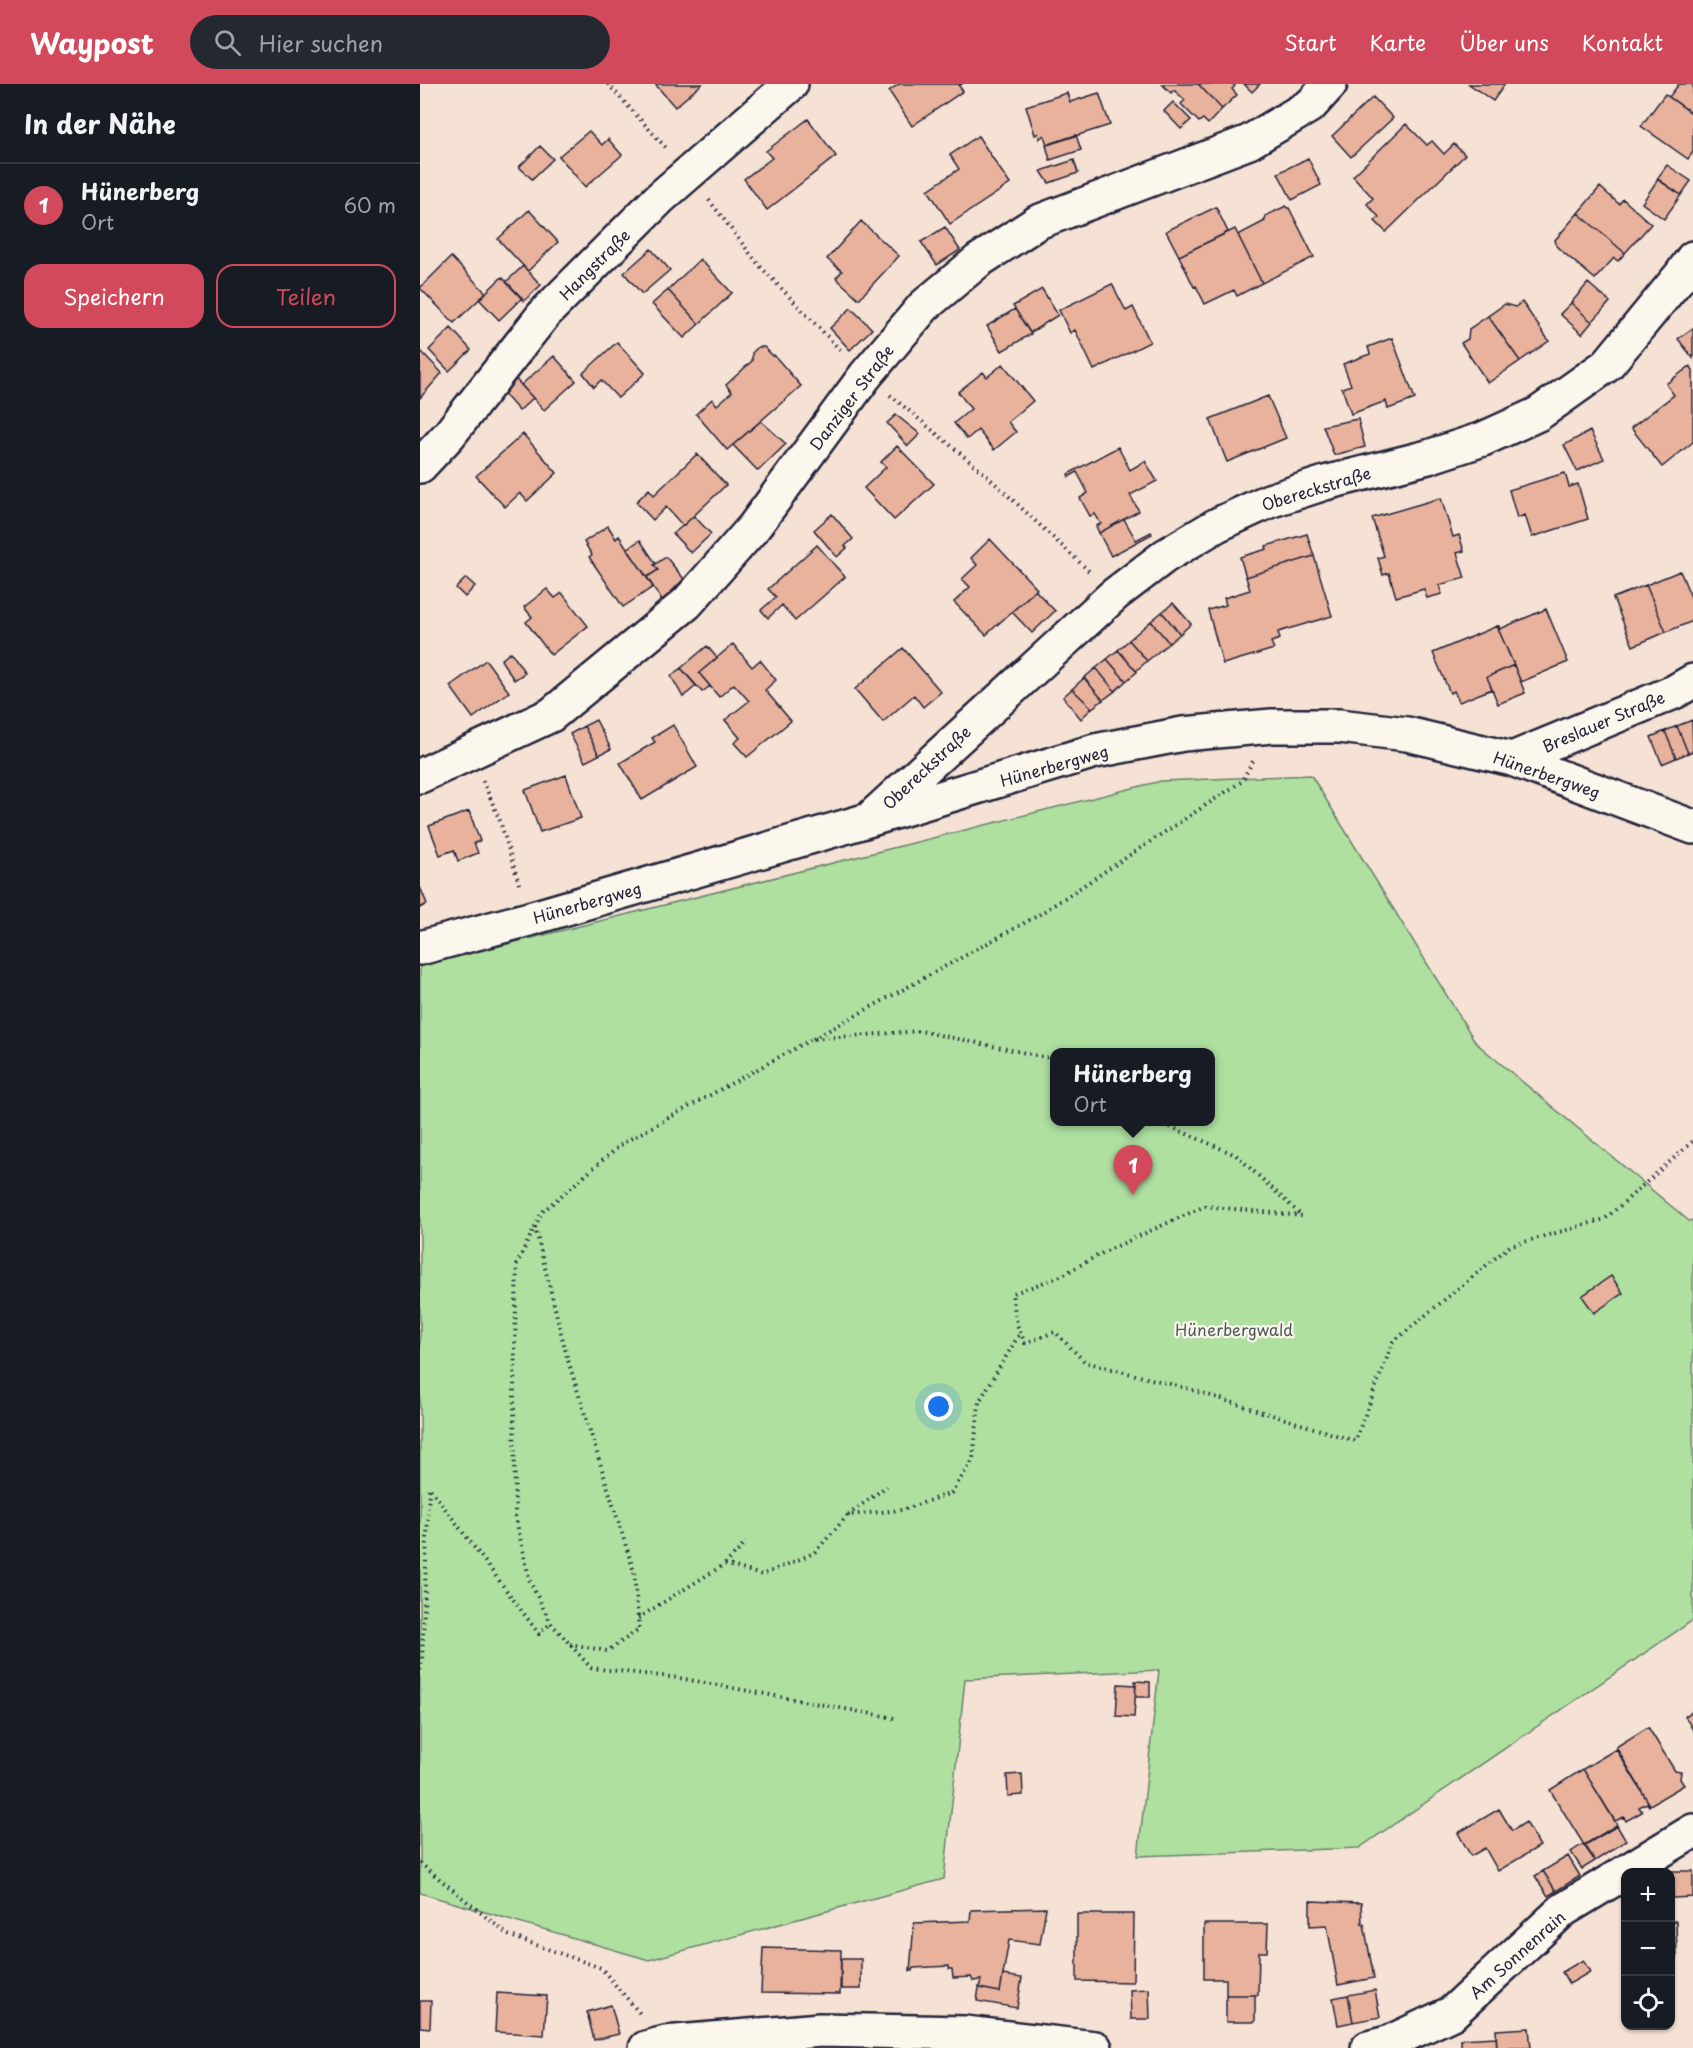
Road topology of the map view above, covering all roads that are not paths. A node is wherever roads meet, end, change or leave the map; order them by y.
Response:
1 (791, 84) edge
2 (1330, 84) edge
3 (1693, 258) edge
4 (420, 465) edge
5 (1693, 681) edge
6 (1512, 759) junction
7 (420, 776) edge
8 (868, 820) junction
9 (1693, 827) edge
10 (420, 948) edge
11 (1693, 1831) edge
12 (655, 2045) edge
13 (1095, 2048) edge
14 (1368, 2048) edge

1 - 4 street, Hangstraße
2 - 7 street, Danziger Straße
3 - 8 street, Obereckstraße
5 - 6 street, Breslauer Straße
6 - 8 street, Hünerbergweg
6 - 9 street, Hünerbergweg
8 - 10 street, Hünerbergweg
11 - 14 street, Am Sonnenrain
12 - 13 street

